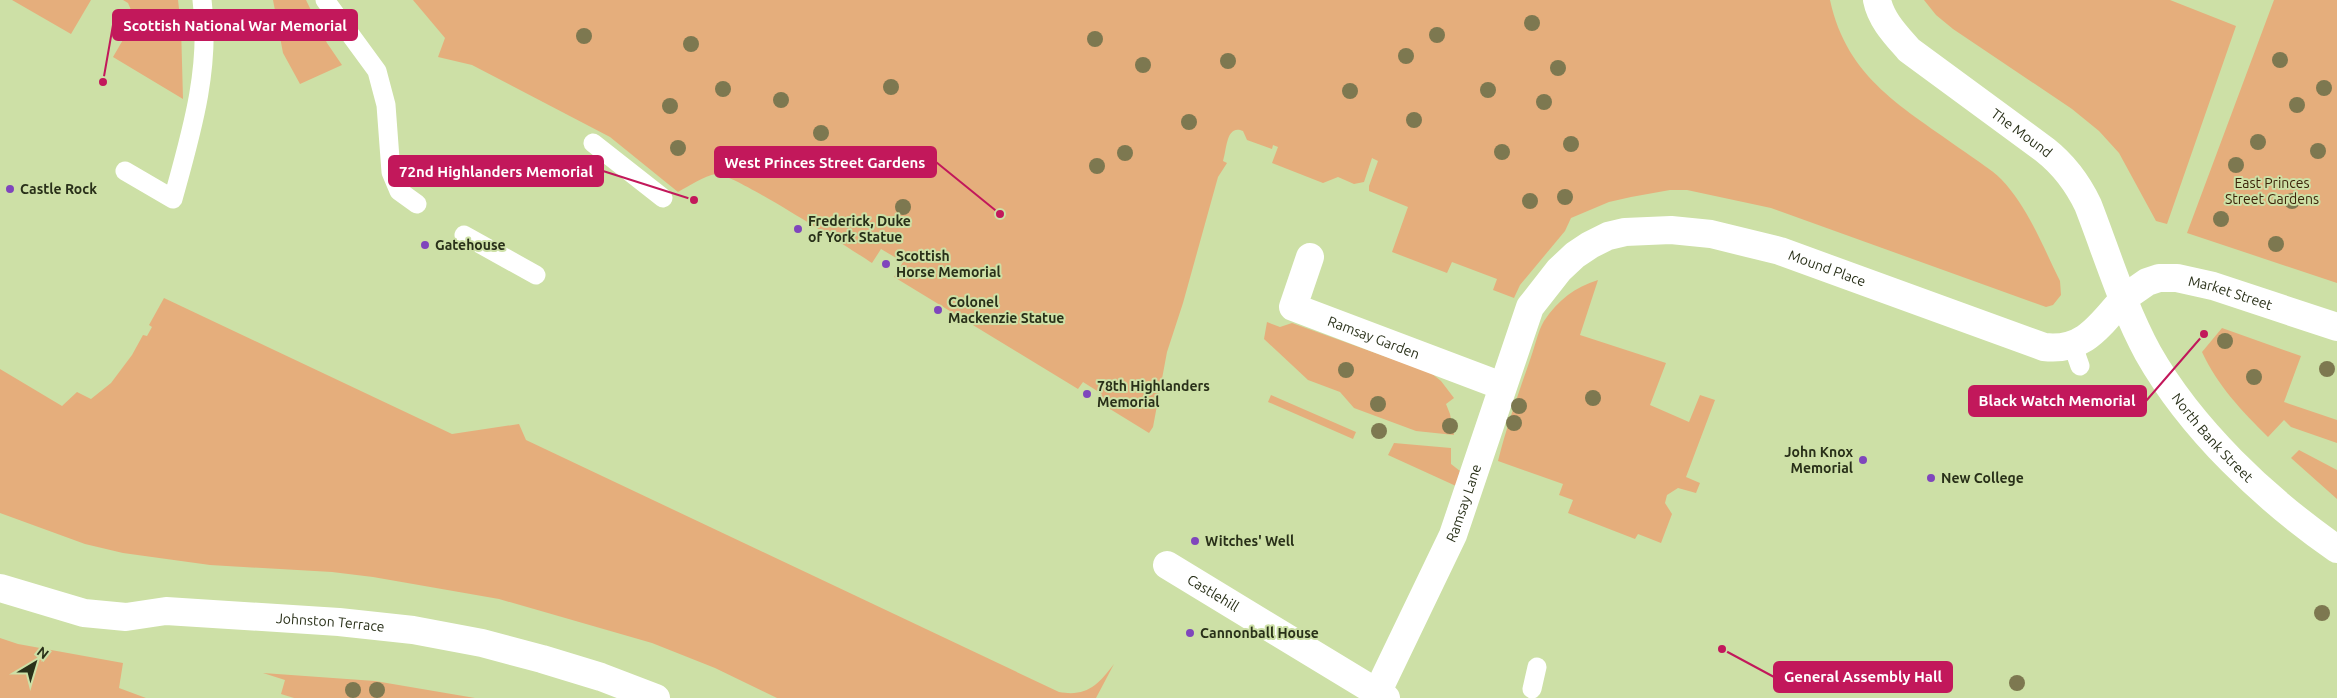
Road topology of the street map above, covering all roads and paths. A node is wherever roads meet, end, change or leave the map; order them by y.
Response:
1 (202, 0) edge
2 (325, 0) edge
3 (1877, 0) edge
4 (593, 143) dead end
5 (125, 171) dead end
6 (663, 198) dead end
7 (417, 204) dead end
8 (464, 234) dead end
9 (1310, 257) dead end
10 (536, 275) dead end
11 (2124, 298) junction
12 (1530, 307) joint
13 (2337, 328) edge
14 (1502, 386) junction
15 (2337, 549) edge
16 (1167, 565) dead end
17 (0, 588) edge
18 (1536, 667) dead end
19 (1532, 689) dead end
20 (1382, 695) edge
21 (656, 698) edge

1 - 5 lane
2 - 7 lane
3 - 11 street, The Mound
4 - 6 lane
8 - 10 lane
9 - 14 street, Ramsay Garden
11 - 12 street, Mound Place
11 - 13 street, Market Street
11 - 15 street, North Bank Street
12 - 14 street, Ramsay Lane
14 - 20 street, Ramsay Lane
16 - 20 street, Castlehill
17 - 21 street, Johnston Terrace
18 - 19 lane

